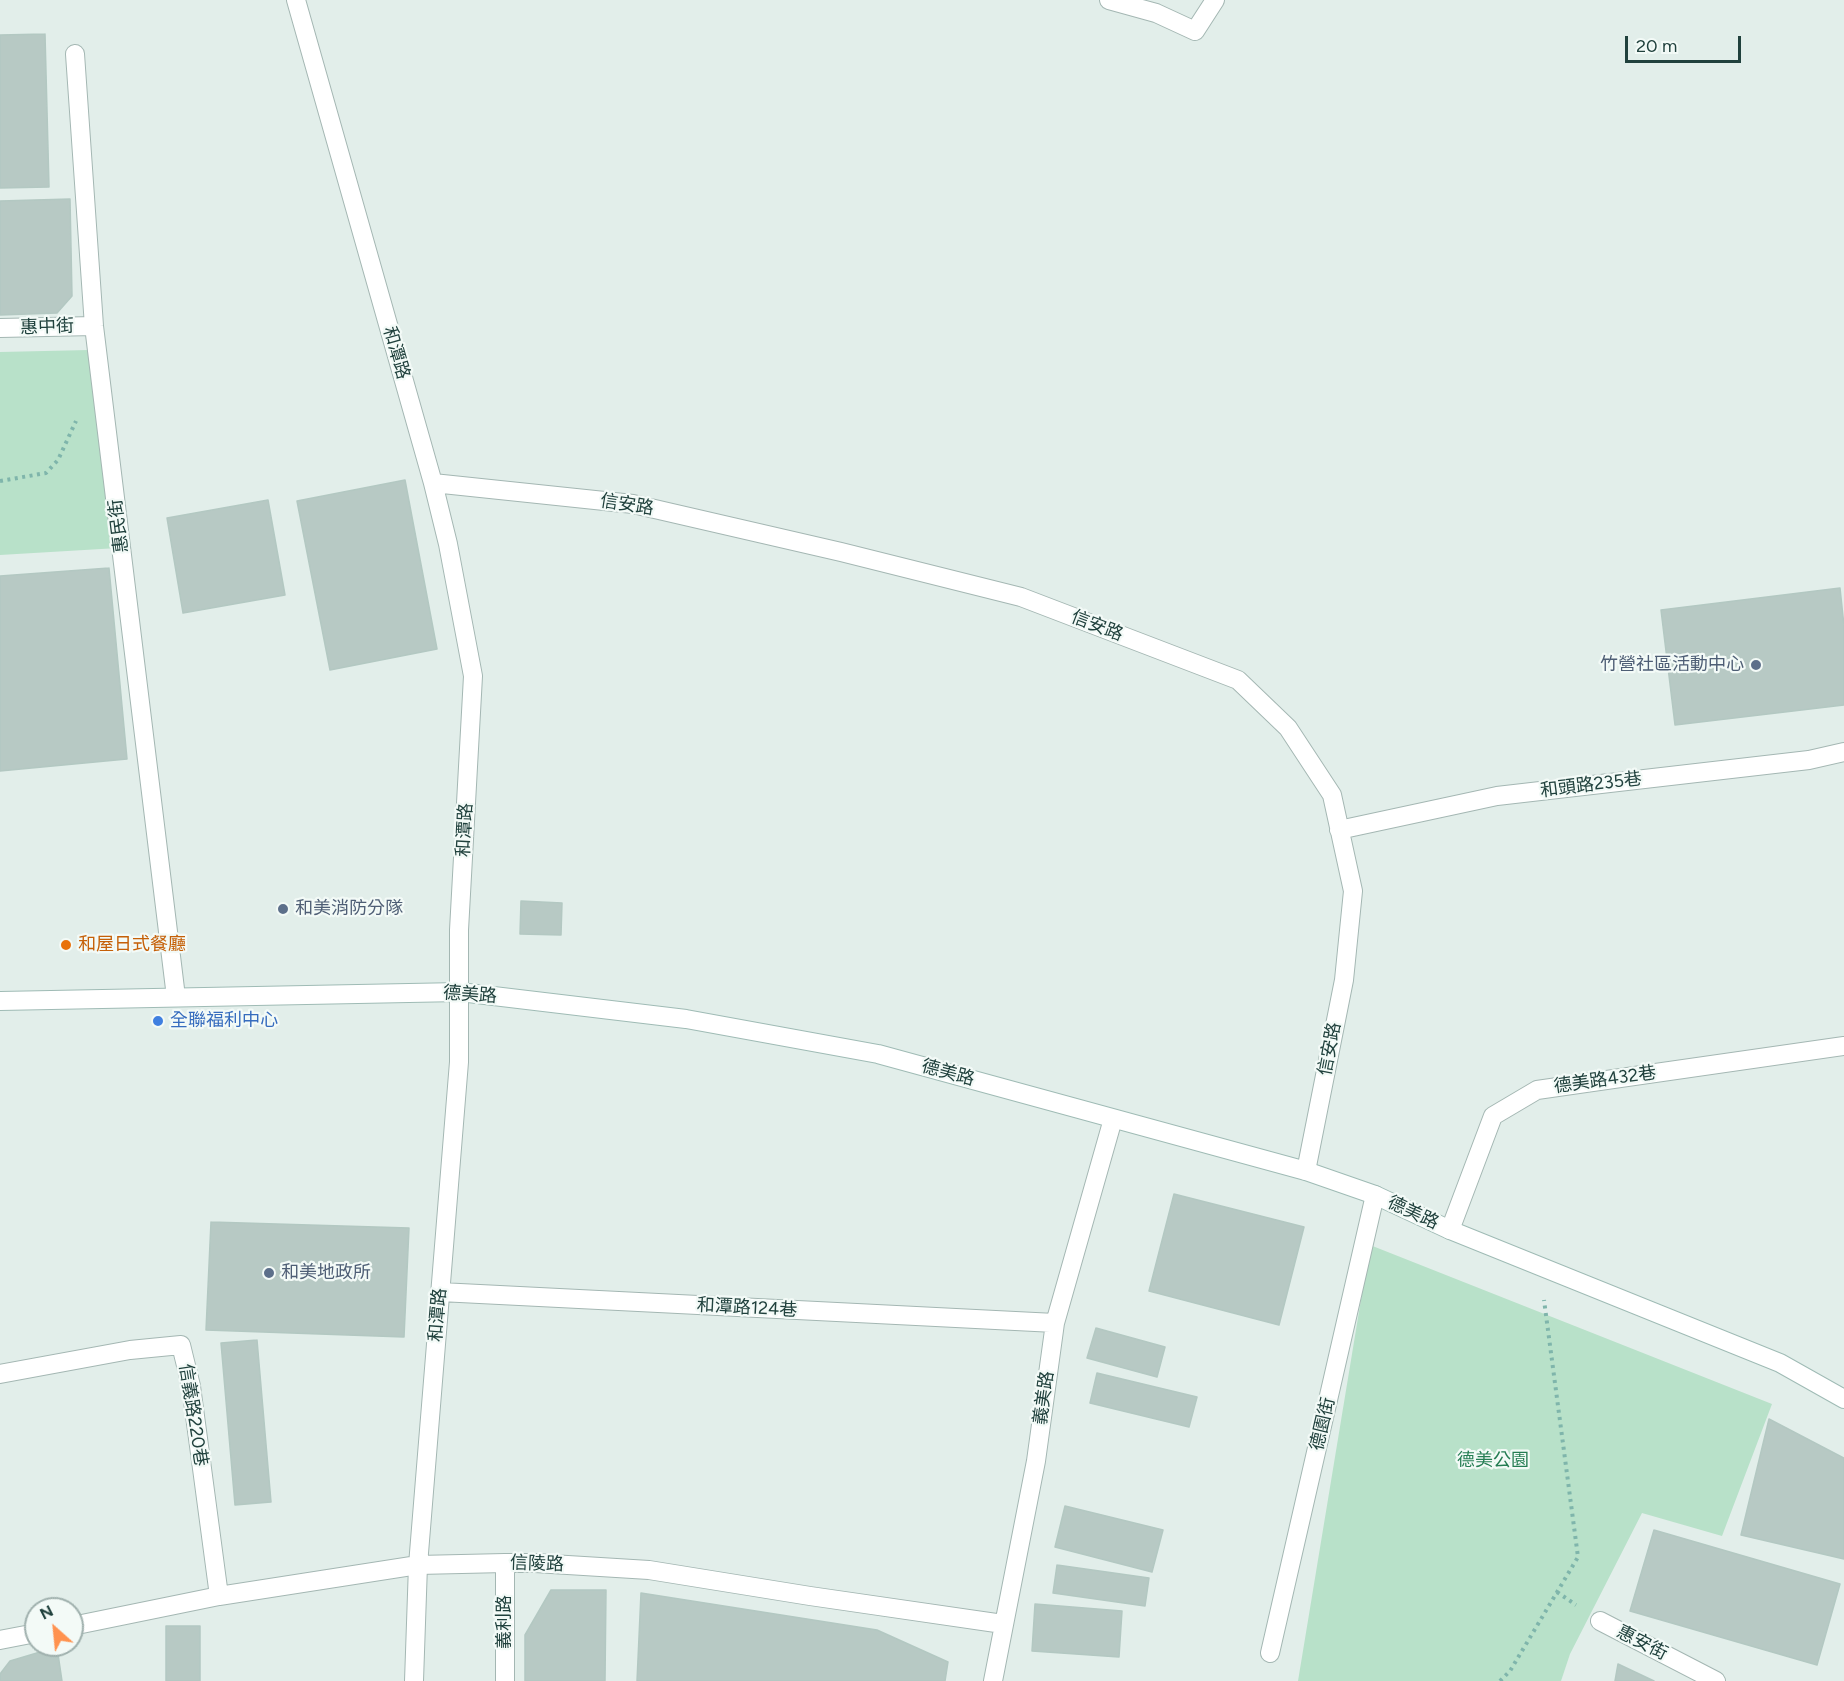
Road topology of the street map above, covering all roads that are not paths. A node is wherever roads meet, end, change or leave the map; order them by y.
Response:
1 (296, 0) edge
2 (1109, 0) edge
3 (1215, 0) edge
4 (75, 54) dead end
5 (94, 326) junction
6 (0, 328) edge
7 (433, 483) junction
8 (1844, 752) edge
9 (1339, 830) junction
10 (460, 992) junction
11 (176, 997) junction
12 (0, 1001) edge
13 (1844, 1046) edge
14 (1113, 1119) junction
15 (1305, 1170) junction
16 (1375, 1195) junction
17 (1450, 1230) junction
18 (440, 1292) junction
19 (1055, 1323) junction
20 (0, 1374) edge
21 (1844, 1399) edge
22 (505, 1563) junction
23 (418, 1565) junction
24 (219, 1596) junction
25 (1600, 1621) dead end
26 (84, 1624) edge
27 (1003, 1624) junction
28 (24, 1635) edge
29 (0, 1640) edge
30 (1270, 1653) dead end
31 (414, 1681) edge
32 (505, 1681) edge
33 (993, 1681) edge
34 (1716, 1681) edge

1 - 7 street, 和潭路
2 - 3 street
4 - 5 street, 惠民街
5 - 6 street, 惠中街
5 - 11 street, 惠民街
7 - 9 street, 信安路
7 - 10 street, 和潭路
8 - 9 street, 和頭路235巷
9 - 15 street, 信安路
10 - 11 street, 德美路
10 - 14 street, 德美路
10 - 18 street, 和潭路
11 - 12 street, 德美路
13 - 17 street, 德美路432巷
14 - 15 street, 德美路
14 - 19 street, 義美路
15 - 16 street, 德美路
16 - 17 street, 德美路
16 - 30 street, 德園街
17 - 21 street, 德美路
18 - 19 street, 和潭路124巷
18 - 23 street, 和潭路
19 - 27 street, 義美路
20 - 24 street, 信義路220巷
22 - 23 street, 信陵路
22 - 27 street, 信陵路
22 - 32 street, 義利路
23 - 24 street, 信陵路
23 - 31 street, 和潭路
24 - 26 street, 信陵路
25 - 34 street, 惠安街
27 - 33 street, 義美路
28 - 29 street

